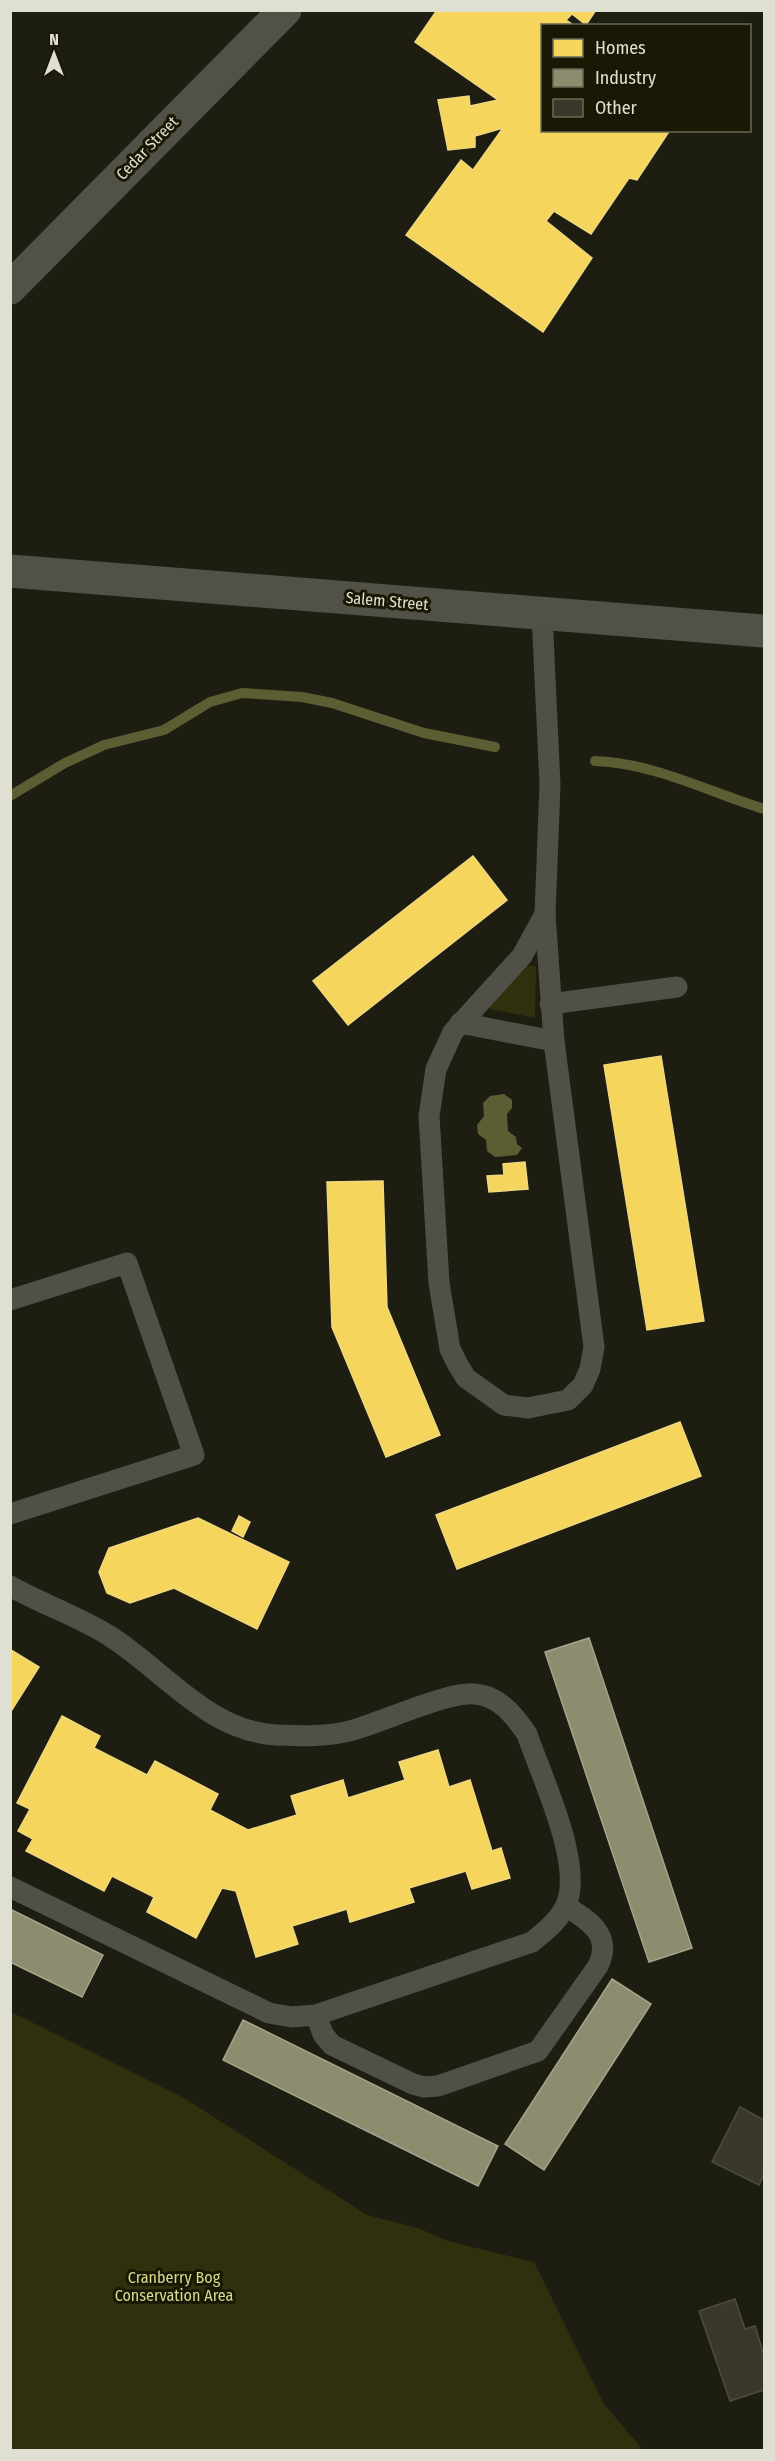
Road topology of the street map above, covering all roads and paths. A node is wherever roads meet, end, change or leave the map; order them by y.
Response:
1 (285, 10) edge
2 (10, 288) edge
3 (10, 571) edge
4 (542, 614) junction
5 (765, 631) edge
6 (545, 914) junction
7 (677, 987) dead end
8 (550, 1004) junction
9 (460, 1023) junction
10 (554, 1041) junction
11 (10, 1300) edge
12 (10, 1514) edge
13 (10, 1586) edge
14 (10, 1887) edge
15 (566, 1906) junction
16 (316, 2015) junction

1 - 2 street, Cedar Street
3 - 4 street, Salem Street
4 - 5 street, Salem Street
4 - 6 lane
6 - 8 lane
6 - 9 lane
7 - 8 lane
8 - 10 lane
9 - 10 lane
9 - 10 lane
11 - 12 lane
13 - 15 lane
14 - 16 lane
15 - 16 lane
15 - 16 lane

